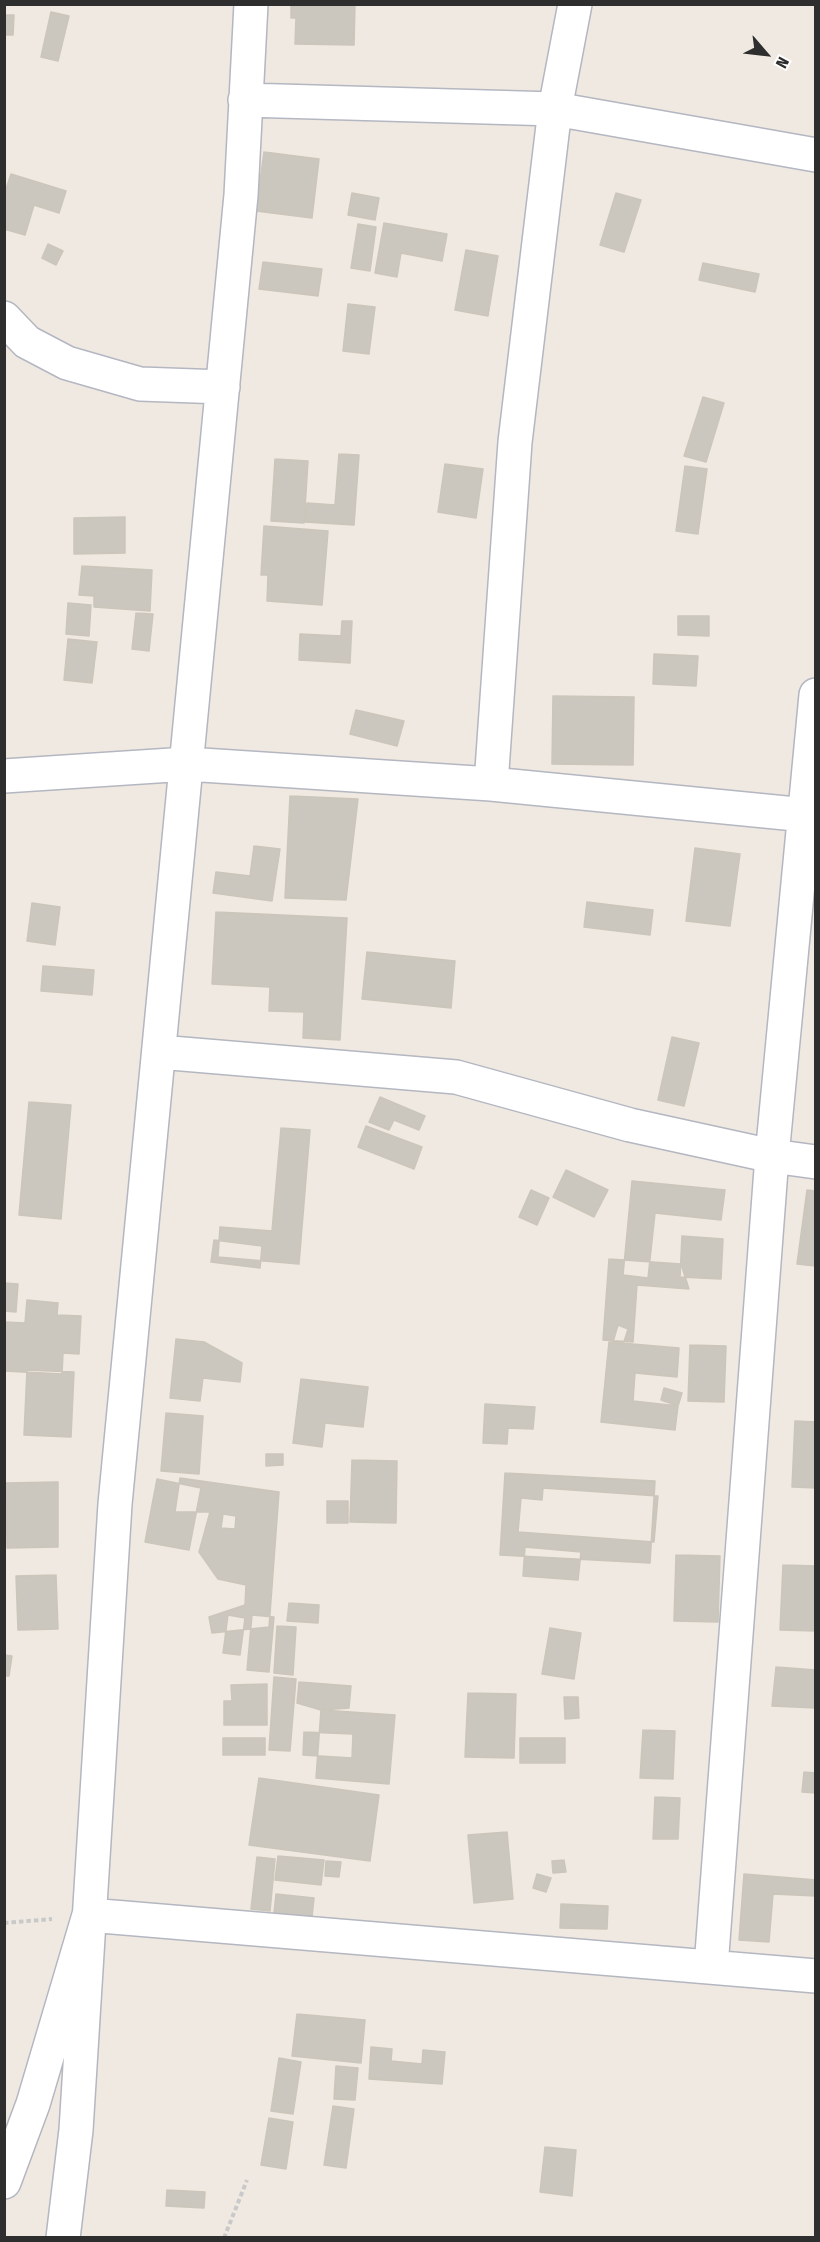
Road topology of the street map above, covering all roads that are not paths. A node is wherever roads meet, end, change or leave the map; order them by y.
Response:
1 (251, 4) edge
2 (576, 4) edge
3 (245, 100) junction
4 (555, 109) junction
5 (813, 147) edge
6 (4, 318) edge
7 (223, 387) junction
8 (816, 695) edge
9 (187, 764) junction
10 (4, 776) edge
11 (491, 784) junction
12 (810, 815) edge
13 (159, 1052) junction
14 (771, 1156) junction
15 (816, 1162) edge
16 (89, 1915) junction
17 (711, 1967) junction
18 (816, 1976) edge
19 (4, 2182) edge
20 (63, 2238) edge

1 - 3 street
2 - 4 street
3 - 4 street
3 - 7 street
4 - 5 street
4 - 11 street
6 - 7 street
7 - 9 street
8 - 12 street
9 - 10 street
9 - 11 street
9 - 13 street
11 - 12 street
12 - 14 street
13 - 14 street
13 - 16 street
14 - 15 street
14 - 17 street
16 - 17 street
16 - 19 street
16 - 20 street
17 - 18 street

